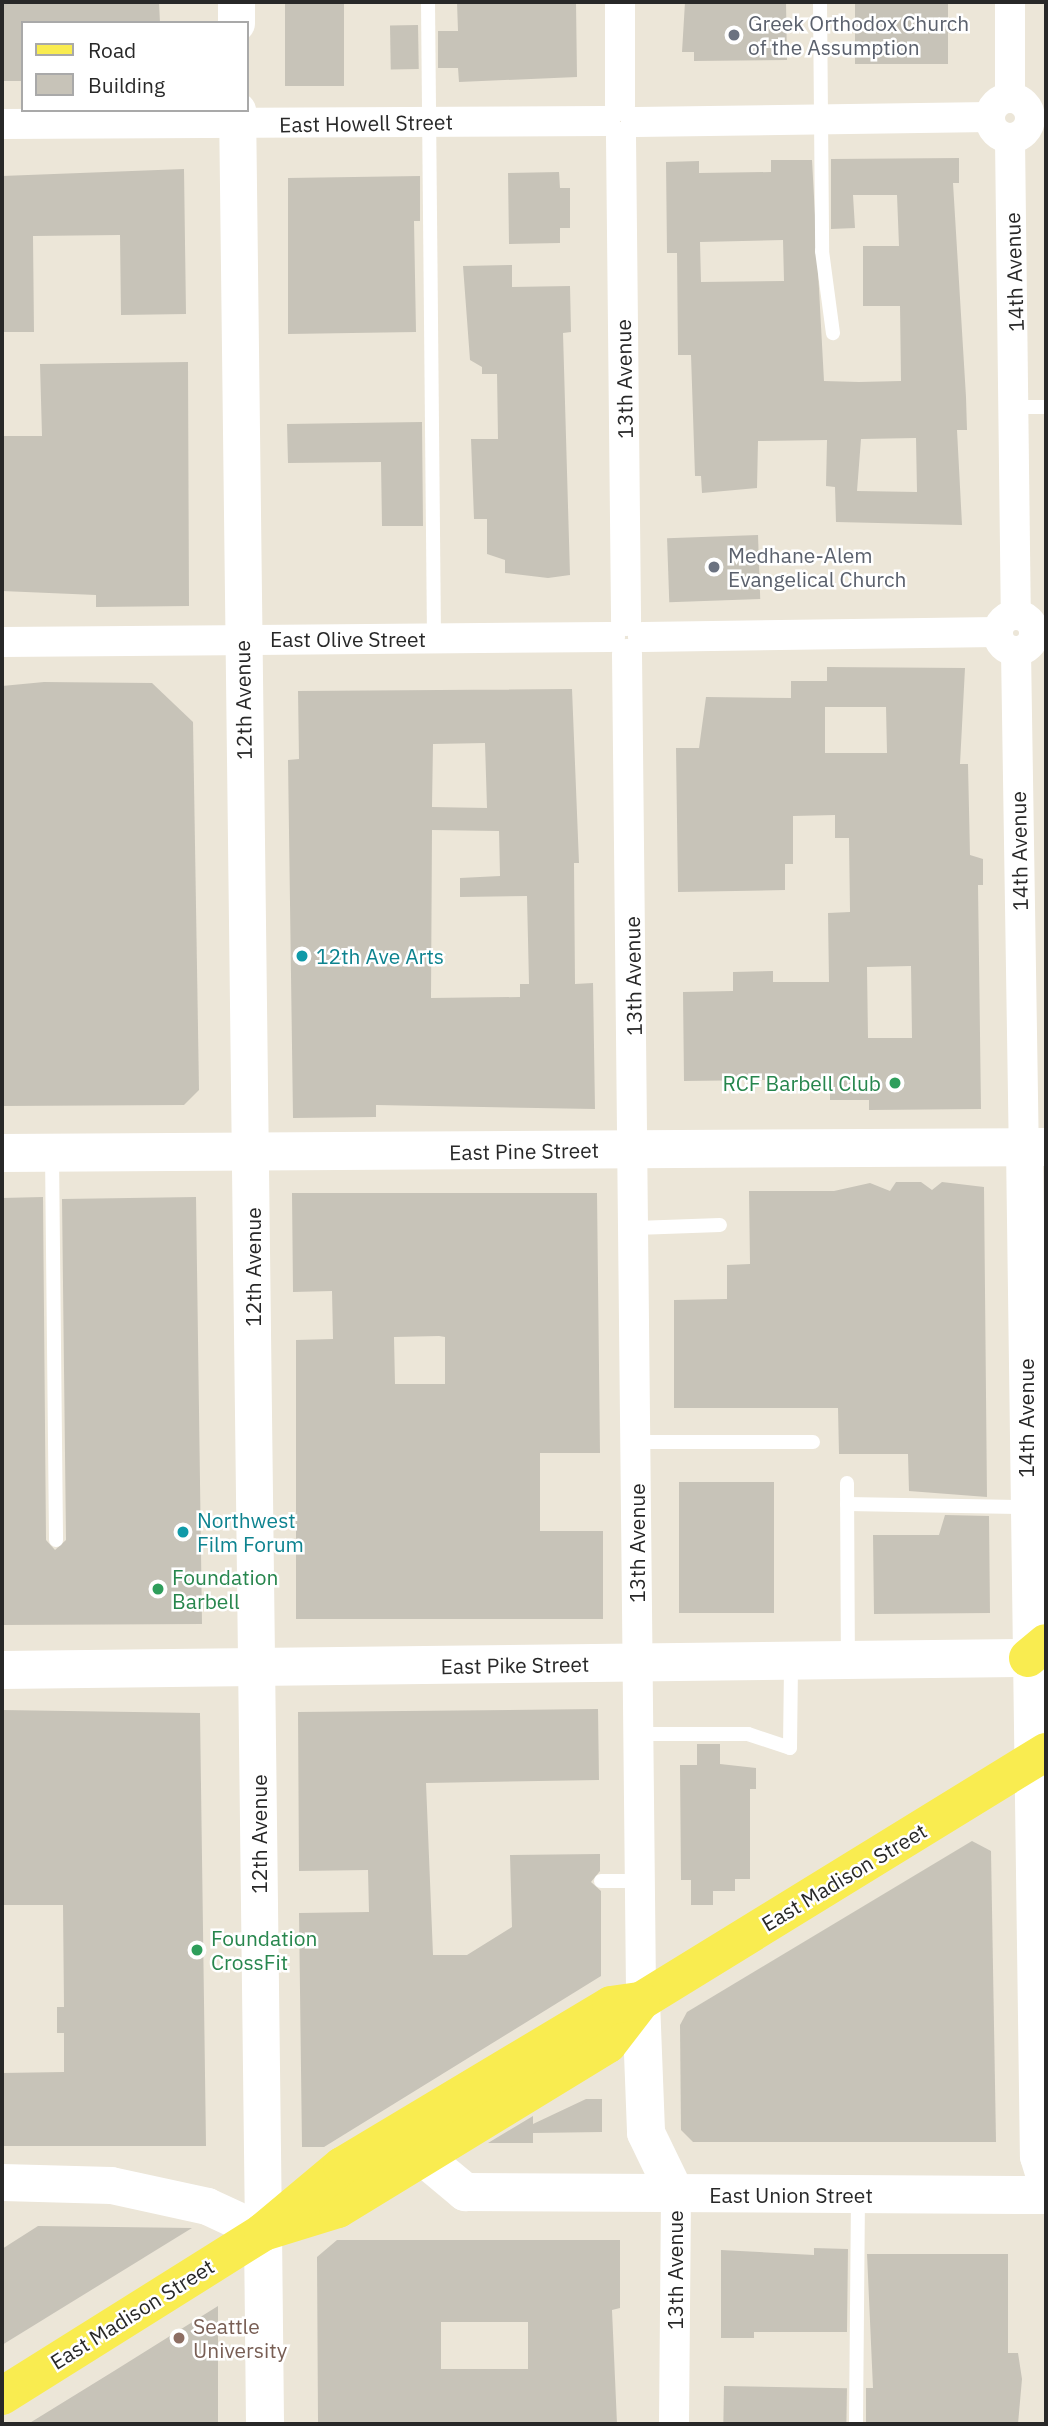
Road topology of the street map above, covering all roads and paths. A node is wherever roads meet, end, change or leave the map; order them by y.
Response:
1 (236, 2) edge
2 (428, 2) edge
3 (620, 2) edge
4 (820, 2) edge
5 (1010, 2) edge
6 (236, 21) edge
7 (1019, 112) edge
8 (237, 117) edge
9 (821, 118) junction
10 (621, 121) junction
11 (428, 122) junction
12 (2, 124) edge
13 (833, 333) dead end
14 (1032, 407) edge
15 (1022, 633) edge
16 (626, 637) junction
17 (242, 639) junction
18 (434, 639) junction
19 (2, 642) edge
20 (1035, 1147) edge
21 (636, 1150) junction
22 (52, 1152) junction
23 (2, 1153) edge
24 (250, 1154) junction
25 (720, 1224) dead end
26 (636, 1228) junction
27 (813, 1441) dead end
28 (637, 1442) junction
29 (847, 1483) dead end
30 (847, 1504) junction
31 (1027, 1507) junction
32 (55, 1540) dead end
33 (1037, 1650) edge
34 (848, 1656) junction
35 (791, 1658) junction
36 (637, 1663) junction
37 (2, 1670) edge
38 (258, 1670) junction
39 (639, 1734) junction
40 (1038, 1757) edge
41 (601, 1881) dead end
42 (640, 1881) junction
43 (641, 2001) junction
44 (424, 2157) junction
45 (3, 2182) edge
46 (1046, 2183) edge
47 (676, 2195) junction
48 (858, 2195) junction
49 (1046, 2195) edge
50 (263, 2232) junction
51 (2, 2396) edge
52 (265, 2424) edge
53 (674, 2424) edge
54 (856, 2424) edge

1 - 6 street
2 - 11 lane
3 - 10 street, 13th Avenue
4 - 9 lane
5 - 7 street
7 - 9 street, East Howell Street
7 - 14 street, 14th Avenue
8 - 11 street, East Howell Street
8 - 12 street, East Howell Street
8 - 17 street, 12th Avenue
9 - 10 street, East Howell Street
9 - 13 lane
10 - 11 street, East Howell Street
10 - 16 street, 13th Avenue
11 - 18 lane
14 - 15 street, 14th Avenue
15 - 16 street, East Olive Street
15 - 20 street, 14th Avenue
16 - 18 street, East Olive Street
16 - 21 street, 13th Avenue
17 - 18 street, East Olive Street
17 - 19 street, East Olive Street
17 - 24 street, 12th Avenue
20 - 21 main road, East Pine Street
20 - 31 street, 14th Avenue
21 - 24 main road, East Pine Street
21 - 26 street, 13th Avenue
22 - 23 main road, East Pine Street
22 - 24 main road, East Pine Street
22 - 32 lane
24 - 38 street, 12th Avenue
25 - 26 lane
26 - 28 street, 13th Avenue
27 - 28 lane
28 - 36 street, 13th Avenue
29 - 30 lane
30 - 31 lane
30 - 34 lane
31 - 33 street, 14th Avenue
33 - 34 main road, East Pike Street
33 - 40 street, 14th Avenue
34 - 35 main road, East Pike Street
35 - 36 main road, East Pike Street
35 - 39 lane
36 - 38 main road, East Pike Street
36 - 39 street, 13th Avenue
37 - 38 main road, East Pike Street
38 - 50 street, 12th Avenue
39 - 42 street, 13th Avenue
40 - 43 main road, East Madison Street
40 - 46 street, 14th Avenue
41 - 42 lane
42 - 43 street, 13th Avenue
43 - 44 main road, East Madison Street
43 - 47 main road, 13th Avenue
43 - 50 main road, East Madison Street
44 - 47 main road, East Union Street
44 - 50 main road, East Madison Street
45 - 50 street
47 - 48 main road, East Union Street
47 - 53 street, 13th Avenue
48 - 49 main road, East Union Street
48 - 54 lane
50 - 51 main road, East Madison Street
50 - 52 main road, 12th Avenue

